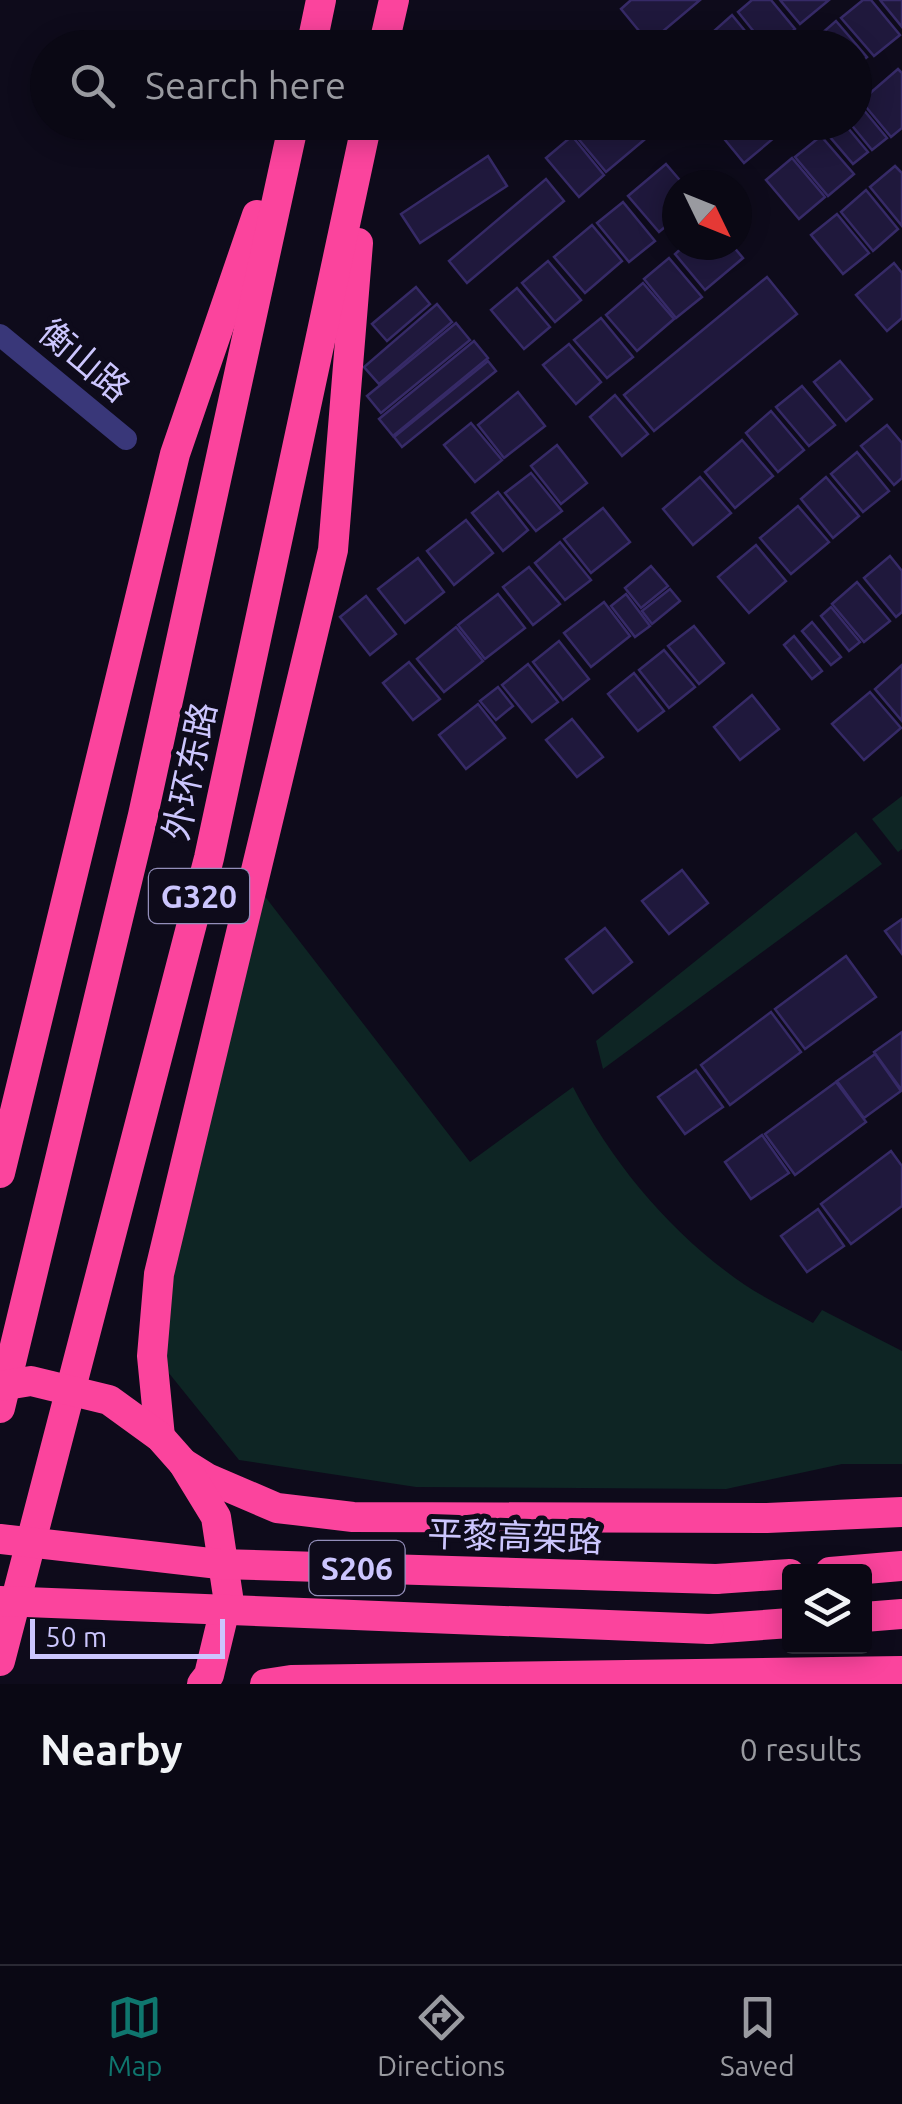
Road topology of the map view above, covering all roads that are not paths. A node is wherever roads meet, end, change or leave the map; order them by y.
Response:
1 (321, 0) edge
2 (394, 0) edge
3 (315, 30) edge
4 (388, 30) edge
5 (286, 140) edge
6 (288, 140) edge
7 (363, 140) edge
8 (366, 140) edge
9 (0, 335) edge
10 (126, 438) dead end
11 (0, 1173) edge
12 (0, 1386) edge
13 (0, 1408) edge
14 (160, 1437) junction
15 (184, 1463) junction
16 (902, 1512) edge
17 (0, 1539) edge
18 (902, 1566) edge
19 (872, 1568) edge
20 (782, 1575) edge
21 (0, 1601) edge
22 (902, 1614) edge
23 (872, 1616) edge
24 (782, 1624) edge
25 (0, 1661) edge
26 (902, 1671) edge
27 (202, 1684) edge
28 (266, 1684) edge

1 - 3 highway
2 - 4 highway
5 - 11 highway
6 - 13 highway, 外环东路 / G320
7 - 25 highway, 外环东路 / G320
8 - 14 highway
9 - 10 street, 衡山路
12 - 14 highway, bridge
14 - 15 highway, bridge
15 - 16 highway
15 - 27 highway, bridge
17 - 20 highway, 平黎高架路 / S206, bridge
18 - 19 highway
21 - 24 highway, S206, bridge
22 - 23 highway
26 - 28 highway

